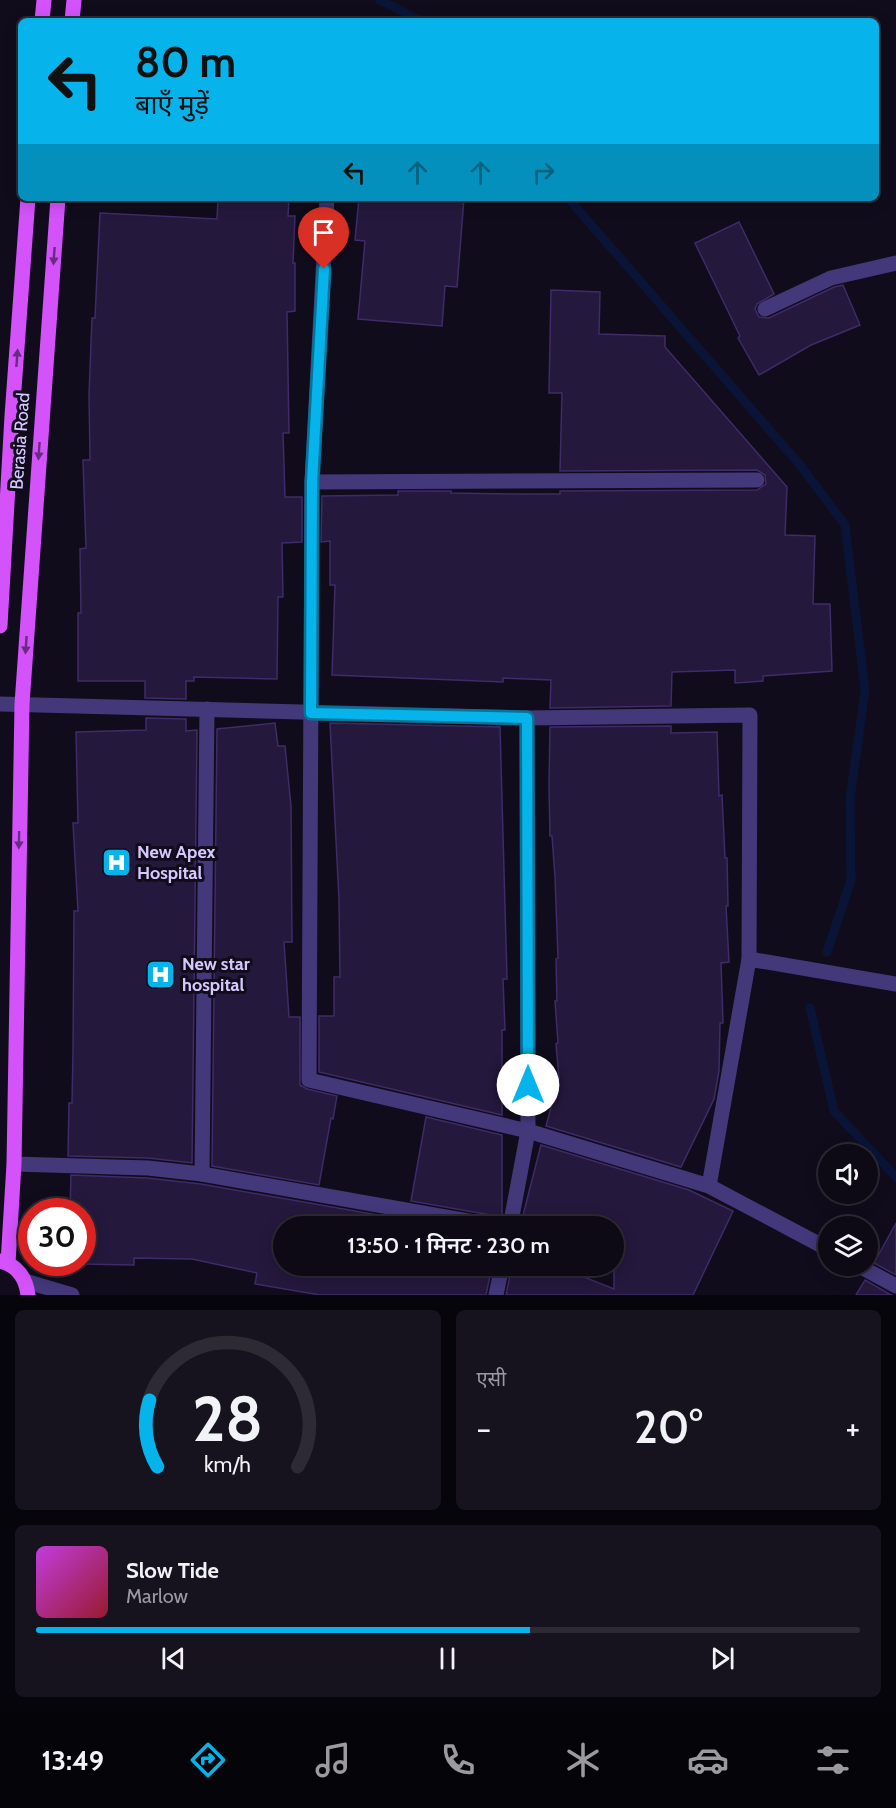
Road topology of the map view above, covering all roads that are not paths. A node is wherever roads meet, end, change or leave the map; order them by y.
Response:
1 (44, 0) edge
2 (74, 0) edge
3 (42, 18) edge
4 (72, 18) edge
5 (28, 201) edge
6 (58, 201) edge
7 (327, 201) edge
8 (896, 263) edge
9 (765, 309) dead end
10 (6, 416) edge
11 (757, 480) dead end
12 (312, 482) junction
13 (0, 626) edge
14 (0, 704) edge
15 (22, 704) junction
16 (207, 709) junction
17 (311, 713) junction
18 (527, 718) junction
19 (749, 959) junction
20 (896, 984) edge
21 (528, 1131) junction
22 (14, 1164) junction
23 (202, 1174) junction
24 (709, 1186) junction
25 (440, 1216) edge
26 (512, 1216) edge
27 (818, 1244) edge
28 (4, 1262) edge
29 (500, 1276) edge
30 (878, 1276) edge
31 (896, 1286) edge
32 (26, 1288) edge
33 (72, 1295) edge
34 (496, 1295) edge

1 - 3 main road
2 - 4 main road
10 -> 5 main road, Berasia Road
6 -> 15 main road, Berasia Road
7 - 12 street
8 - 9 street
10 - 13 main road, Berasia Road
11 - 12 street
12 - 17 street
14 - 15 street
15 - 16 street
15 -> 22 main road, Berasia Road
16 - 17 street
16 - 23 street
17 - 18 street
17 - 21 street
18 - 19 street
18 - 21 street
19 - 20 street
19 - 24 street
21 - 24 street
21 - 26 street
22 - 23 street
22 - 28 main road, Berasia Road
23 - 25 street
24 - 27 street
28 - 32 main road
29 - 34 street
30 - 31 street
32 - 33 street

